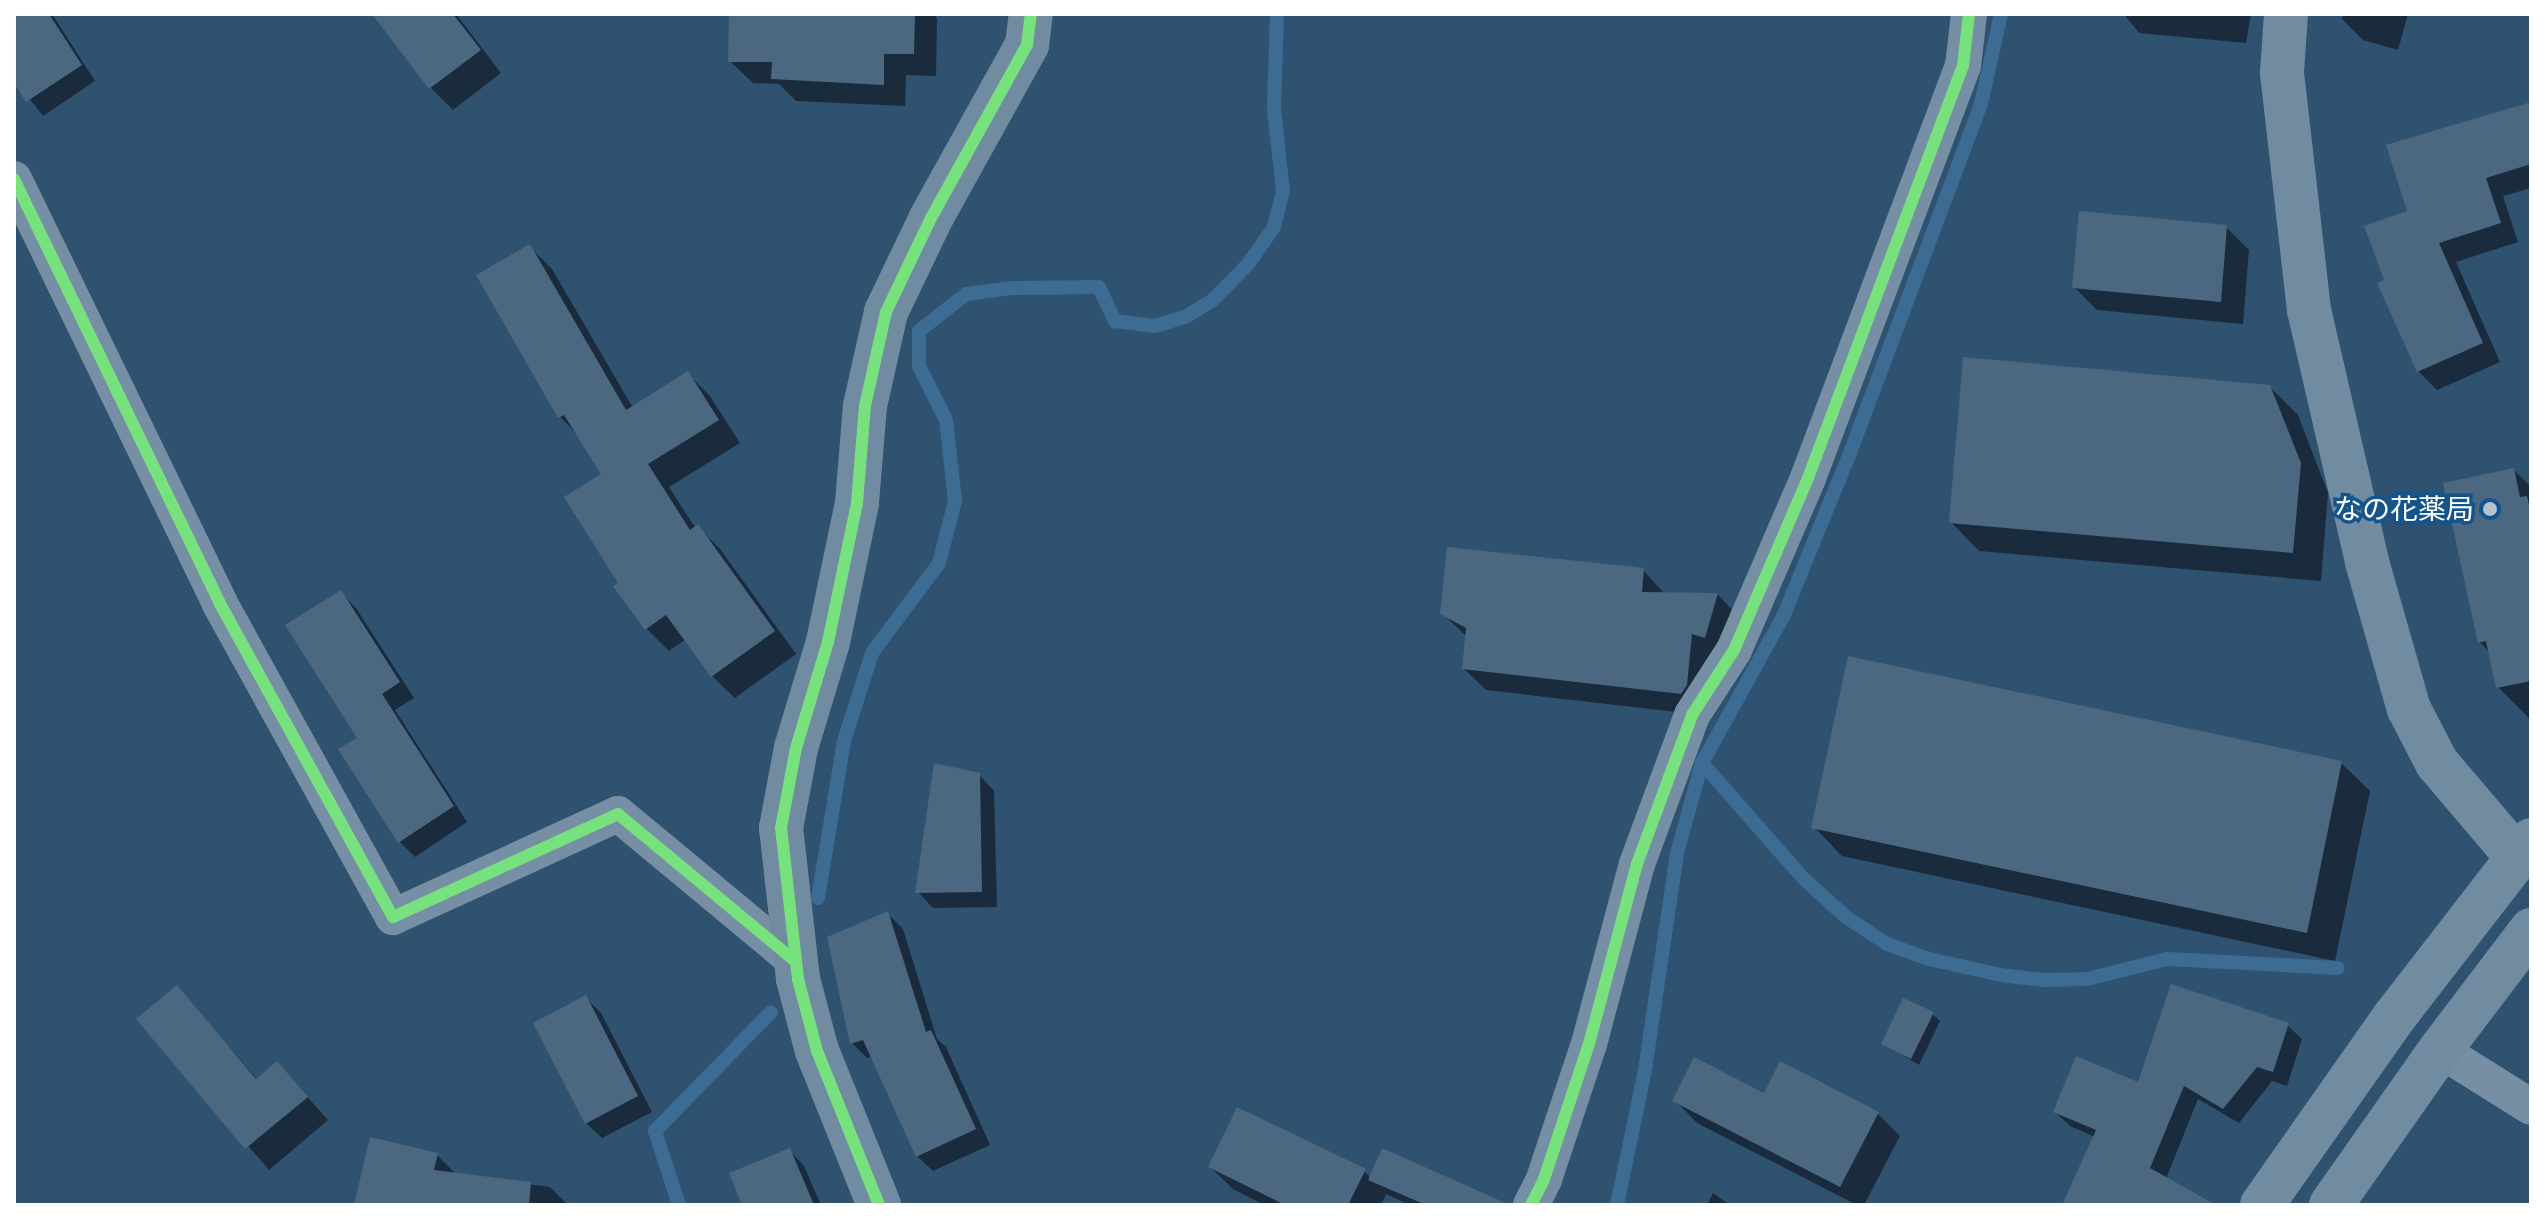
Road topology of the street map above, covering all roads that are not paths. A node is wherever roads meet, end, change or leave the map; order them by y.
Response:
1 (1031, 14) edge
2 (1969, 14) edge
3 (2286, 14) edge
4 (14, 179) edge
5 (2524, 849) edge
6 (2531, 930) edge
7 (796, 962) junction
8 (2440, 1050) junction
9 (2531, 1107) edge
10 (879, 1205) edge
11 (1531, 1205) edge
12 (2262, 1205) edge
13 (2331, 1205) edge

1 - 7 street
2 - 11 street
3 - 5 street
4 - 7 street
5 - 12 street
6 - 8 street
7 - 10 street
8 - 9 street
8 - 13 street

